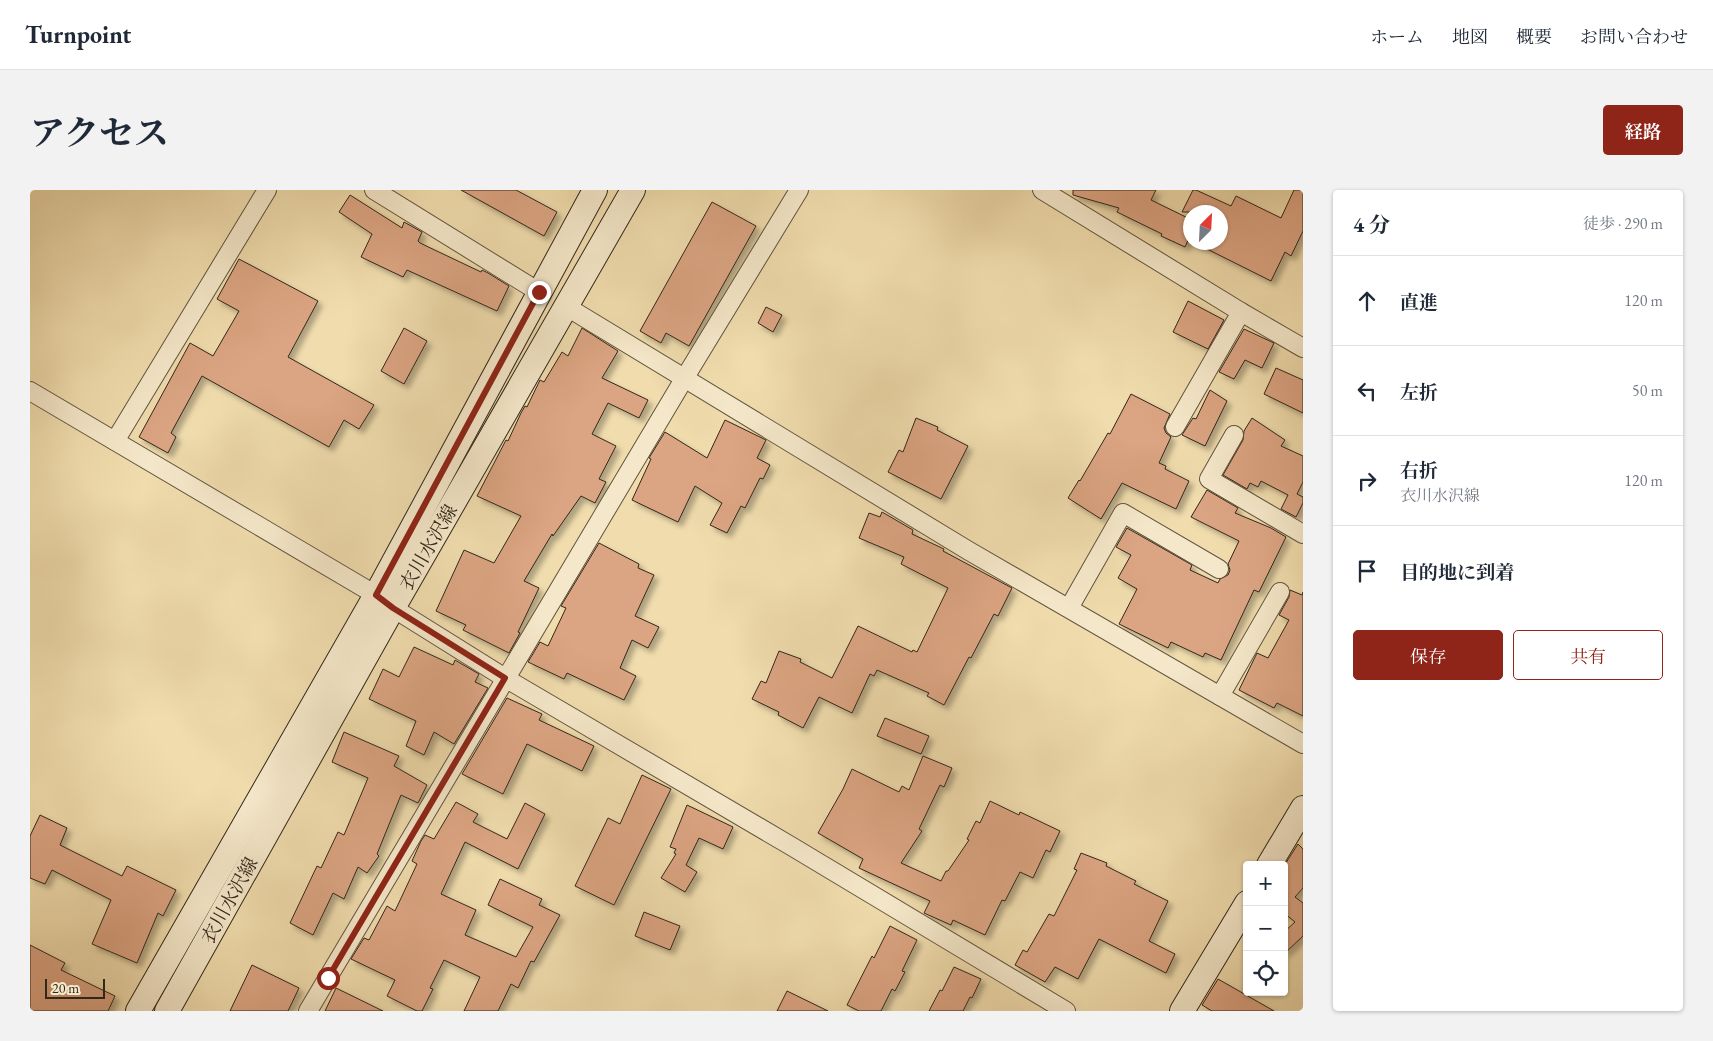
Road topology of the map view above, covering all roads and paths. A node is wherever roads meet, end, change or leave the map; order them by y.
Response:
1 (267, 190) edge
2 (374, 190) edge
3 (594, 190) edge
4 (633, 190) edge
5 (799, 190) edge
6 (1042, 190) edge
7 (539, 292) junction
8 (567, 307) junction
9 (1241, 312) junction
10 (1303, 348) edge
11 (684, 379) junction
12 (30, 391) edge
13 (1175, 427) dead end
14 (1234, 435) dead end
15 (115, 441) junction
16 (1303, 533) edge
17 (1219, 569) dead end
18 (1280, 592) dead end
19 (384, 602) junction
20 (1069, 608) junction
21 (505, 678) junction
22 (1220, 696) junction
23 (1303, 744) edge
24 (1303, 808) edge
25 (1271, 861) edge
26 (1245, 906) edge
27 (138, 1011) edge
28 (167, 1011) edge
29 (308, 1011) edge
30 (1066, 1011) edge
31 (1182, 1011) edge

1 - 15 street
2 - 7 street
3 - 7 main road, 衣川水沢線
4 - 8 main road, 衣川水沢線
5 - 11 street
6 - 9 street
7 - 19 main road, 衣川水沢線
8 - 11 street
8 - 19 main road, 衣川水沢線
9 - 10 street
9 - 13 street
11 - 20 street
11 - 21 street
12 - 15 street
14 - 16 street
15 - 19 street
17 - 20 street
18 - 22 street
19 - 21 street
19 - 27 main road, 衣川水沢線
19 - 28 main road, 衣川水沢線
20 - 22 street
21 - 29 street
21 - 30 street
22 - 23 street
24 - 25 main road
26 - 31 main road

